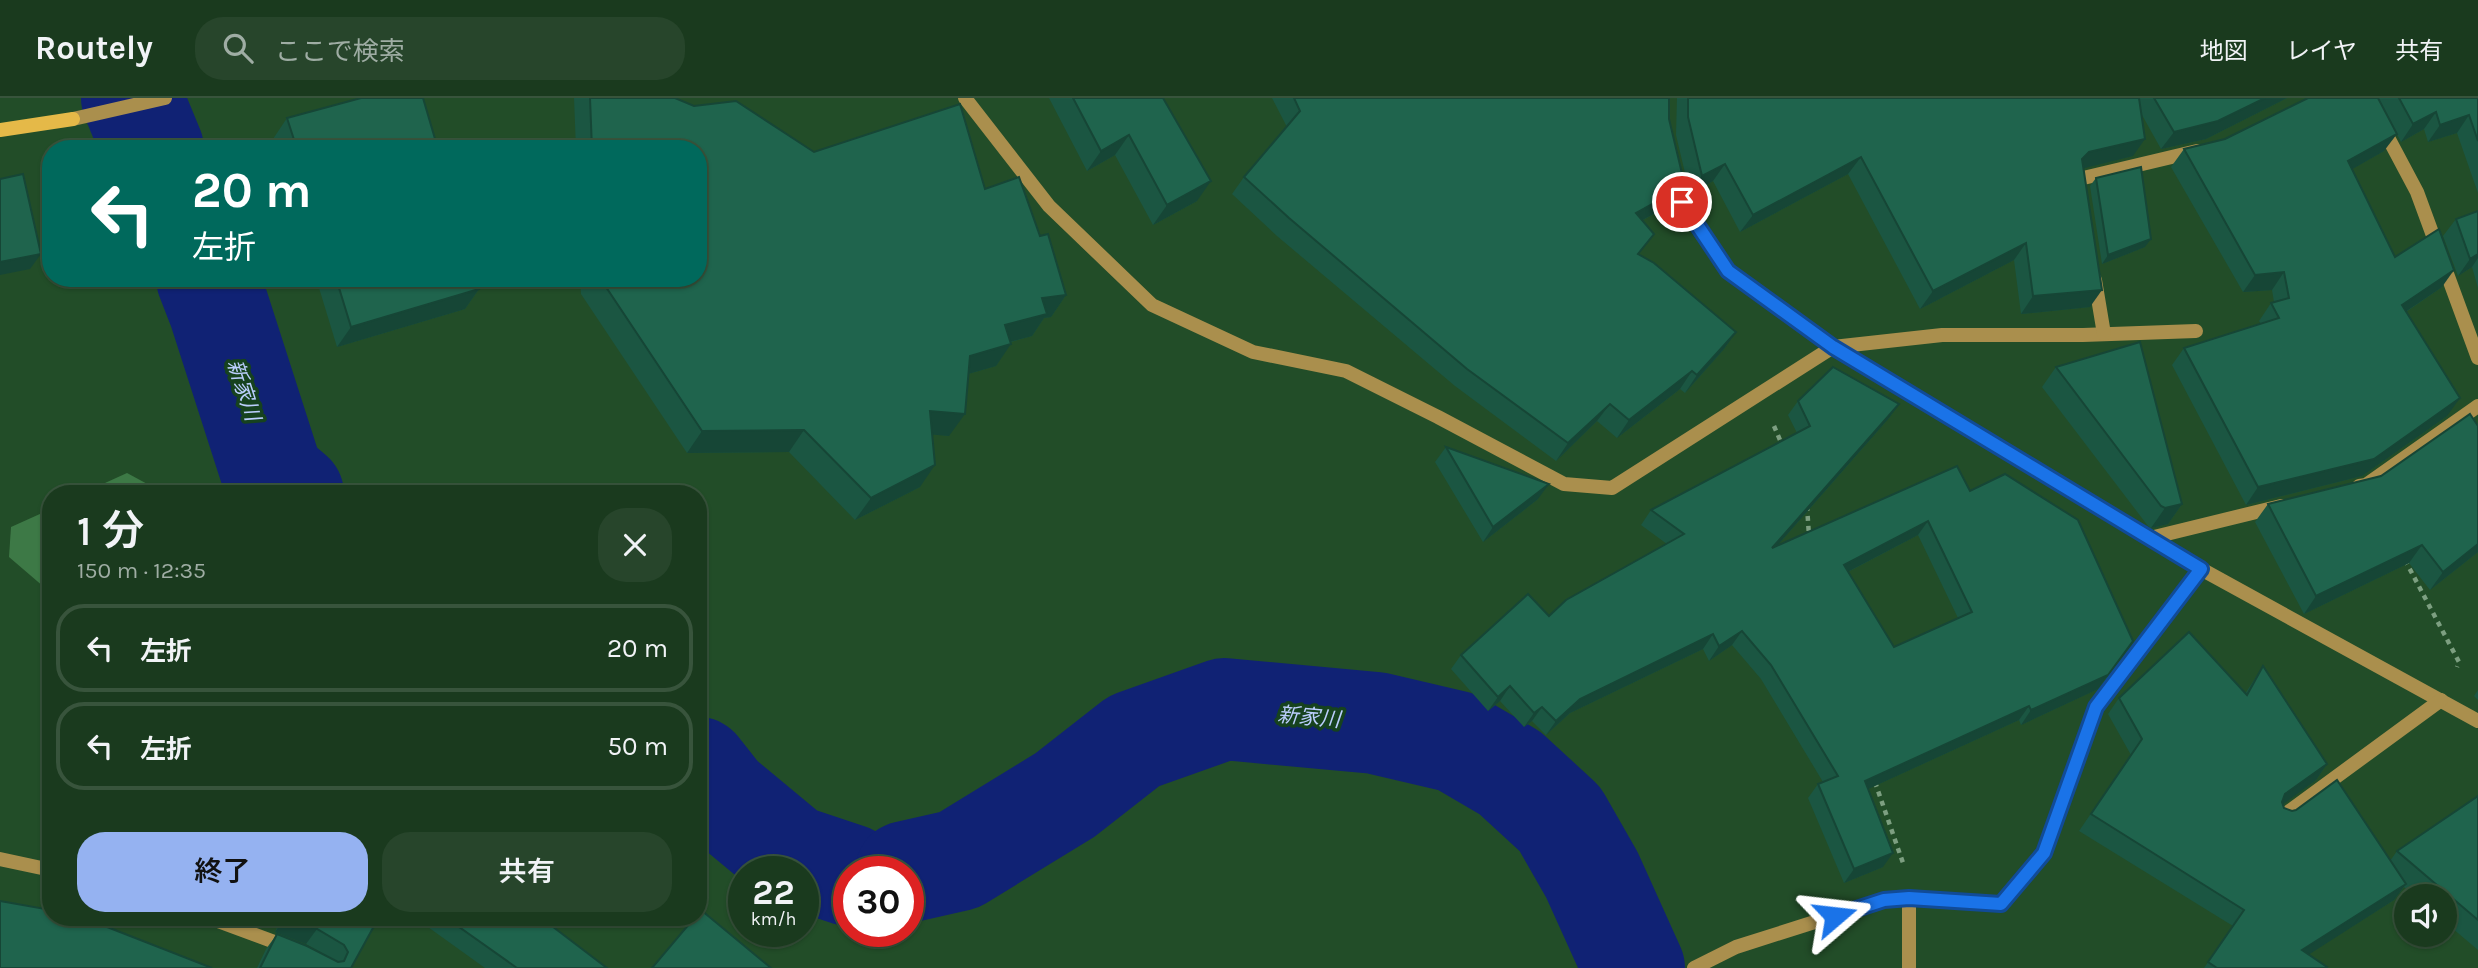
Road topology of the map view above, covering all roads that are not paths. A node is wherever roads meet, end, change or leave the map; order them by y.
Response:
1 (165, 98) edge
2 (965, 98) edge
3 (2367, 98) edge
4 (0, 130) edge
5 (2209, 148) edge
6 (1672, 163) edge
7 (2083, 205) edge
8 (2093, 270) edge
9 (2196, 331) dead end
10 (2104, 334) junction
11 (1833, 347) junction
12 (2478, 358) edge
13 (2478, 406) edge
14 (2339, 491) edge
15 (2298, 501) edge
16 (2150, 538) junction
17 (2201, 569) junction
18 (2441, 700) junction
19 (2478, 721) edge
20 (2280, 818) edge
21 (0, 859) edge
22 (42, 868) edge
23 (1909, 898) junction
24 (232, 926) edge
25 (300, 952) edge
26 (1699, 965) edge
27 (1909, 968) edge

1 - 4 street
2 - 11 street
3 - 12 street
5 - 7 street
6 - 11 street
8 - 10 street
9 - 10 street
10 - 11 street
11 - 16 street
13 - 14 street
15 - 16 street
16 - 17 street
17 - 18 street
17 - 23 street
18 - 19 street
18 - 20 street
21 - 22 street
23 - 26 street
23 - 27 street
24 - 25 street

